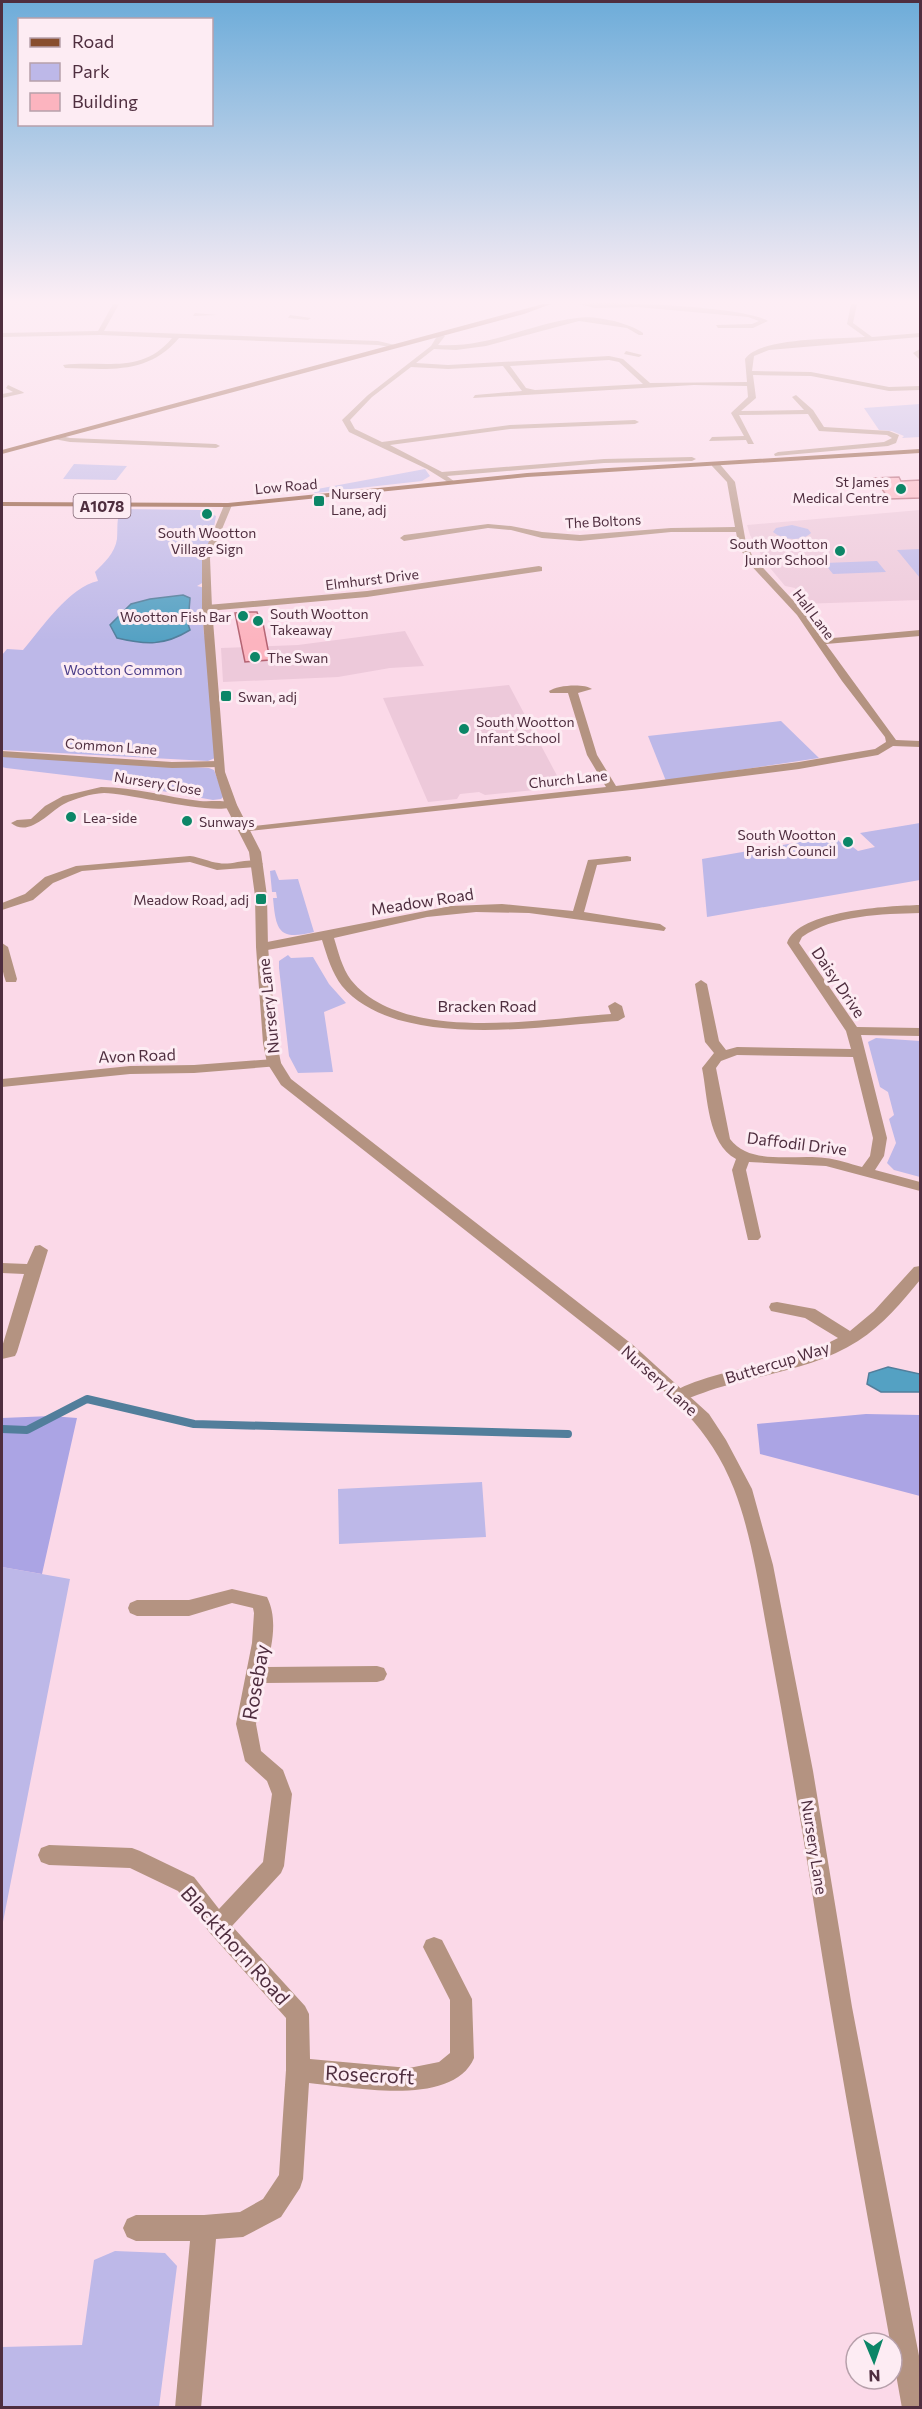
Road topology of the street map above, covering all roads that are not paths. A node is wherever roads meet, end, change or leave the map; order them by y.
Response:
1 (134, 416) edge
2 (350, 416) edge
3 (735, 416) edge
4 (813, 416) edge
5 (639, 422) dead end
6 (57, 437) junction
7 (712, 439) dead end
8 (381, 444) junction
9 (216, 446) dead end
10 (2, 452) edge
11 (921, 452) edge
12 (778, 454) dead end
13 (692, 459) dead end
14 (715, 464) junction
15 (441, 474) junction
16 (451, 482) junction
17 (2, 504) edge
18 (228, 505) junction
19 (425, 526) dead end
20 (740, 530) junction
21 (434, 533) junction
22 (404, 538) dead end
23 (539, 569) dead end
24 (207, 608) junction
25 (921, 633) edge
26 (820, 642) junction
27 (587, 689) dead end
28 (572, 690) junction
29 (554, 691) dead end
30 (891, 743) junction
31 (921, 744) edge
32 (2, 753) edge
33 (219, 764) junction
34 (613, 789) junction
35 (231, 805) junction
36 (17, 823) dead end
37 (244, 830) junction
38 (627, 859) dead end
39 (257, 864) junction
40 (2, 907) edge
41 (921, 909) edge
42 (577, 916) junction
43 (660, 928) dead end
44 (327, 936) junction
45 (2, 947) edge
46 (262, 947) junction
47 (11, 979) edge
48 (701, 984) dead end
49 (618, 1017) dead end
50 (853, 1031) junction
51 (921, 1032) edge
52 (858, 1053) junction
53 (722, 1054) junction
54 (274, 1063) junction
55 (2, 1083) edge
56 (744, 1157) junction
57 (867, 1171) junction
58 (921, 1186) edge
59 (753, 1237) dead end
60 (40, 1250) dead end
61 (2, 1268) edge
62 (33, 1269) junction
63 (921, 1270) edge
64 (777, 1307) dead end
65 (850, 1338) junction
66 (2, 1353) edge
67 (680, 1395) junction
68 (138, 1608) dead end
69 (377, 1674) dead end
70 (257, 1675) junction
71 (49, 1855) dead end
72 (218, 1926) junction
73 (434, 1947) dead end
74 (298, 2070) junction
75 (136, 2228) dead end
76 (204, 2228) junction
77 (918, 2407) edge
78 (188, 2408) edge

1 - 6 main road
2 - 8 street
3 - 7 street
4 - 12 street
5 - 8 street
6 - 9 street
6 - 10 main road
8 - 15 street
11 - 14 main road, A1078
13 - 15 street
14 - 16 main road, Low Road / A1078
14 - 20 street, Hall Lane
15 - 16 street
16 - 18 main road, Low Road / A1078
17 - 18 main road, Low Road / A1078
18 - 24 street, Nursery Lane
19 - 21 street
20 - 21 street, The Boltons
20 - 26 street, Hall Lane
21 - 22 street, The Boltons
23 - 24 street, Elmhurst Drive
24 - 33 street, Nursery Lane
25 - 26 street
26 - 30 street, Hall Lane
27 - 28 street
28 - 29 street
28 - 34 street
30 - 31 street
30 - 34 street, Church Lane
32 - 33 street, Common Lane
33 - 35 street, Nursery Lane
34 - 37 street, Church Lane
35 - 36 street, Nursery Close
35 - 37 street, Nursery Lane
37 - 39 street, Nursery Lane
38 - 42 street
39 - 40 street
39 - 46 street, Nursery Lane
41 - 50 street, Daisy Drive
42 - 43 street, Meadow Road
42 - 44 street, Meadow Road
44 - 46 street, Meadow Road
44 - 49 street, Bracken Road
45 - 47 street
46 - 54 street, Nursery Lane
48 - 53 street
50 - 51 street
50 - 52 street, Daisy Drive
52 - 53 street
52 - 57 street, Daisy Drive
53 - 56 street, Daffodil Drive
54 - 55 street, Avon Road
54 - 67 street, Nursery Lane
56 - 57 street, Daffodil Drive
56 - 59 street
57 - 58 street, Daffodil Drive
60 - 62 street
61 - 62 street
62 - 66 street
63 - 65 street, Buttercup Way
64 - 65 street
65 - 67 street, Buttercup Way
67 - 77 street, Nursery Lane
68 - 70 street, Rosebay
69 - 70 street
70 - 72 street, Rosebay
71 - 72 street, Blackthorn Road
72 - 74 street, Blackthorn Road
73 - 74 street, Rosecroft
74 - 76 street, Blackthorn Road
75 - 76 street, Blackthorn Road
76 - 78 street

